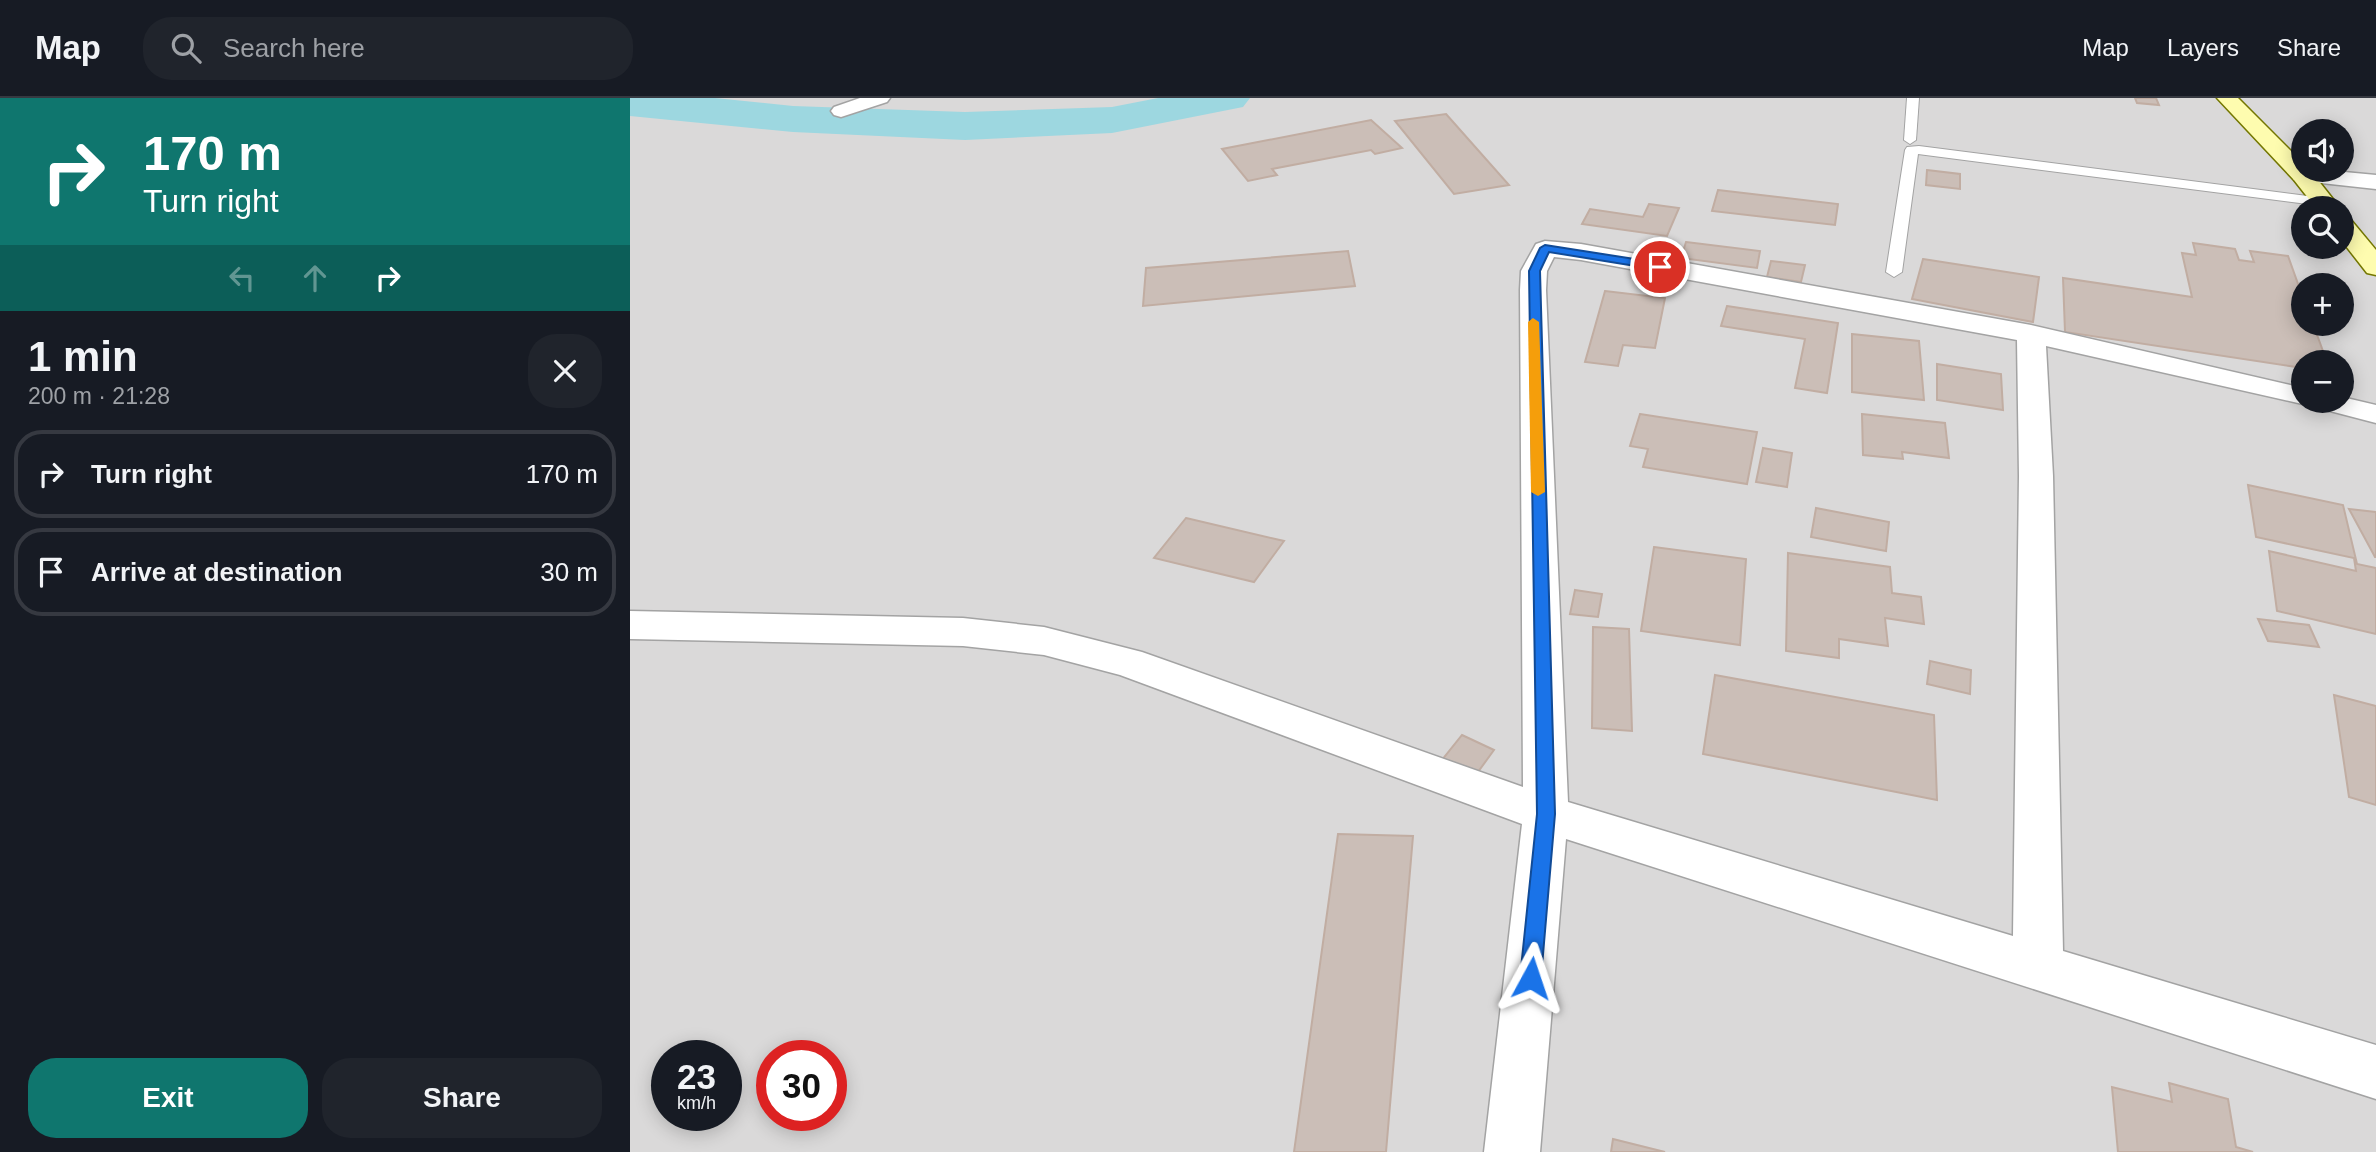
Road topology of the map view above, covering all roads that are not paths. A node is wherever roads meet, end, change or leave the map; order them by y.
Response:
1 (880, 98) edge
2 (1913, 98) edge
3 (2227, 98) edge
4 (841, 111) dead end
5 (1914, 145) junction
6 (2376, 182) edge
7 (2317, 194) edge
8 (2354, 240) edge
9 (2376, 267) edge
10 (1894, 272) dead end
11 (2031, 334) junction
12 (2291, 394) edge
13 (2354, 409) edge
14 (2376, 414) edge
15 (630, 625) edge
16 (1546, 814) junction
17 (2038, 967) junction
18 (2376, 1072) edge
19 (1512, 1152) edge

1 - 4 street
2 - 5 lane
3 - 7 main road
5 - 7 lane
5 - 10 lane
6 - 7 street
8 - 9 main road
11 - 12 street
11 - 16 street
11 - 17 street
13 - 14 street
15 - 16 street
16 - 17 street
16 - 19 street
17 - 18 street

